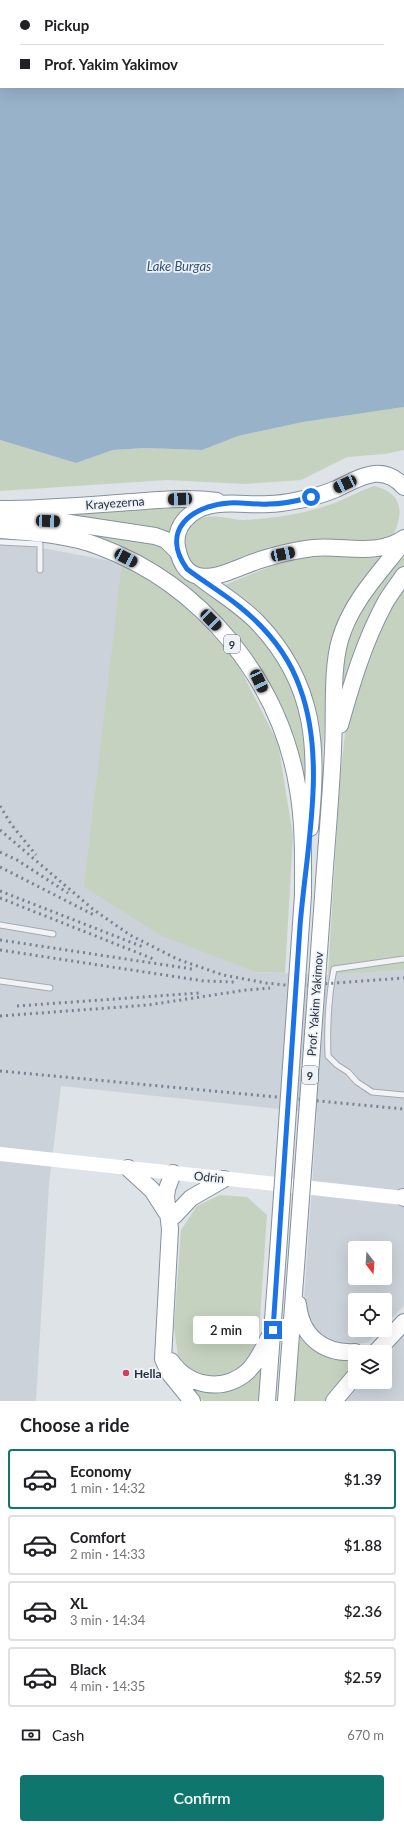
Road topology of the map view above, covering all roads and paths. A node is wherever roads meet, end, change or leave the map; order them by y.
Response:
1 (404, 487) edge
2 (229, 503) junction
3 (0, 509) edge
4 (0, 521) edge
5 (0, 530) edge
6 (404, 540) edge
7 (0, 542) edge
8 (178, 552) junction
9 (40, 570) dead end
10 (404, 575) edge
11 (198, 576) junction
12 (333, 750) junction
13 (302, 895) junction
14 (0, 925) edge
15 (53, 934) dead end
16 (404, 959) edge
17 (0, 980) edge
18 (50, 988) dead end
19 (404, 1095) edge
20 (0, 1149) edge
21 (0, 1154) edge
22 (15, 1156) junction
23 (128, 1168) junction
24 (173, 1173) junction
25 (224, 1179) junction
26 (404, 1198) edge
27 (171, 1221) junction
28 (295, 1280) junction
29 (404, 1322) edge
30 (273, 1330) junction
31 (392, 1335) edge
32 (390, 1337) joint
33 (163, 1343) junction
34 (375, 1345) edge
35 (383, 1345) edge
36 (348, 1352) edge
37 (348, 1384) edge
38 (192, 1401) edge
39 (268, 1401) edge
40 (286, 1401) edge
41 (334, 1401) edge

1 - 2 highway
2 - 3 highway, Krayezerna
2 - 8 highway
4 - 8 highway
5 - 13 highway, 9
6 - 11 highway
6 - 12 highway, 9
7 - 9 lane
8 - 11 highway
10 - 12 highway
11 - 13 highway
12 - 28 highway, Prof. Yakim Yakimov / 9, bridge
13 - 30 highway, Prof. Yakim Yakimov / 9, bridge
14 - 15 lane
16 - 19 lane
17 - 18 lane
20 - 22 main road, Odrin
21 - 22 main road, Odrin
22 - 23 main road, Odrin
23 - 24 main road, Odrin
23 - 27 highway
24 - 25 main road, Odrin
24 - 27 highway
25 - 26 main road, Odrin
25 - 27 highway
27 - 33 highway
28 - 36 highway
28 - 40 highway, Prof. Yakim Yakimov / 9
29 - 31 highway
30 - 33 highway
30 - 39 highway, Prof. Yakim Yakimov / 9
32 - 34 highway
32 - 35 highway
33 - 38 highway
37 - 41 highway

